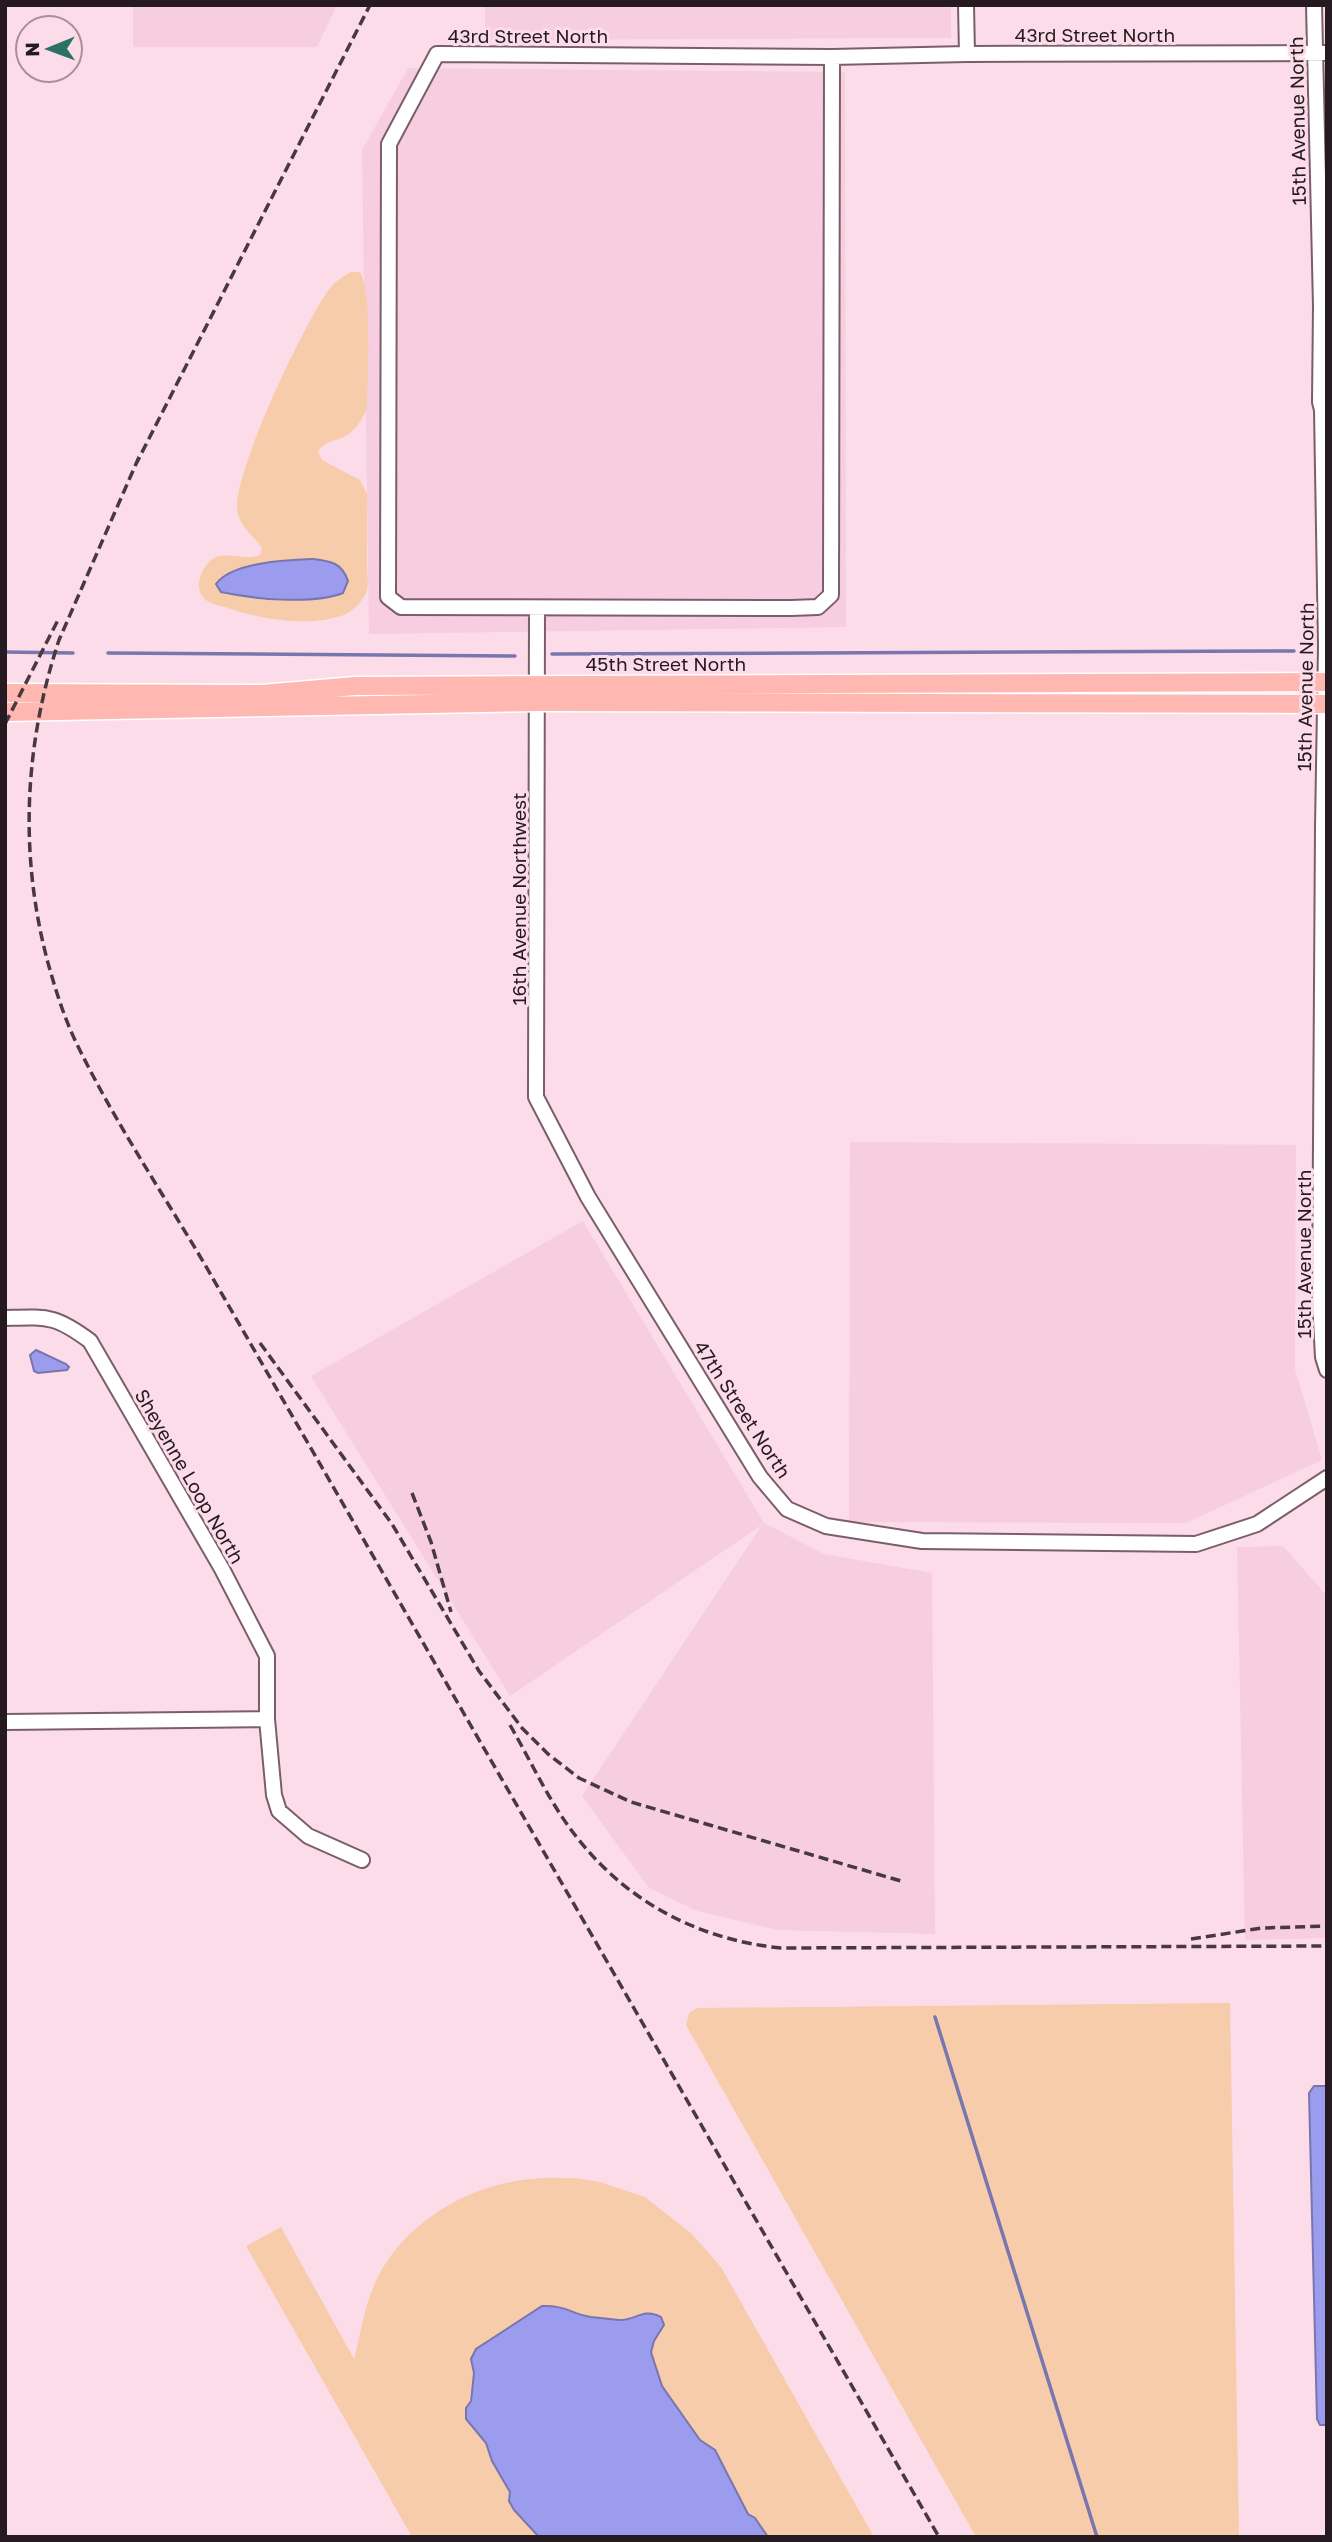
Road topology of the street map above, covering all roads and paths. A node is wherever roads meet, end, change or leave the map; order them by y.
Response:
1 (966, 5) edge
2 (1314, 5) edge
3 (1321, 53) edge
4 (967, 54) junction
5 (832, 57) junction
6 (1325, 462) edge
7 (537, 609) junction
8 (1326, 682) edge
9 (5, 693) edge
10 (538, 693) junction
11 (1326, 704) edge
12 (5, 712) edge
13 (536, 1097) joint
14 (5, 1318) edge
15 (1327, 1370) edge
16 (1327, 1478) edge
17 (267, 1719) junction
18 (5, 1722) edge
19 (362, 1860) dead end

1 - 4 street
2 - 3 street, 15th Avenue North
3 - 4 street, 43rd Street North
3 - 6 street, 15th Avenue North
4 - 5 street, 43rd Street North
5 - 7 street
5 - 7 street, 43rd Street North
6 - 8 street, 15th Avenue North
7 - 10 street, 16th Avenue Northwest
8 - 10 main road, 45th Street North
8 - 11 street, 15th Avenue North
9 - 10 main road, 45th Street North
10 - 11 main road, 45th Street North
10 - 12 main road, 45th Street North
10 - 13 street, 16th Avenue Northwest
11 - 15 street, 15th Avenue North
13 - 16 street, 47th Street North
14 - 17 street, Sheyenne Loop North
17 - 18 street
17 - 19 street, Sheyenne Loop North

